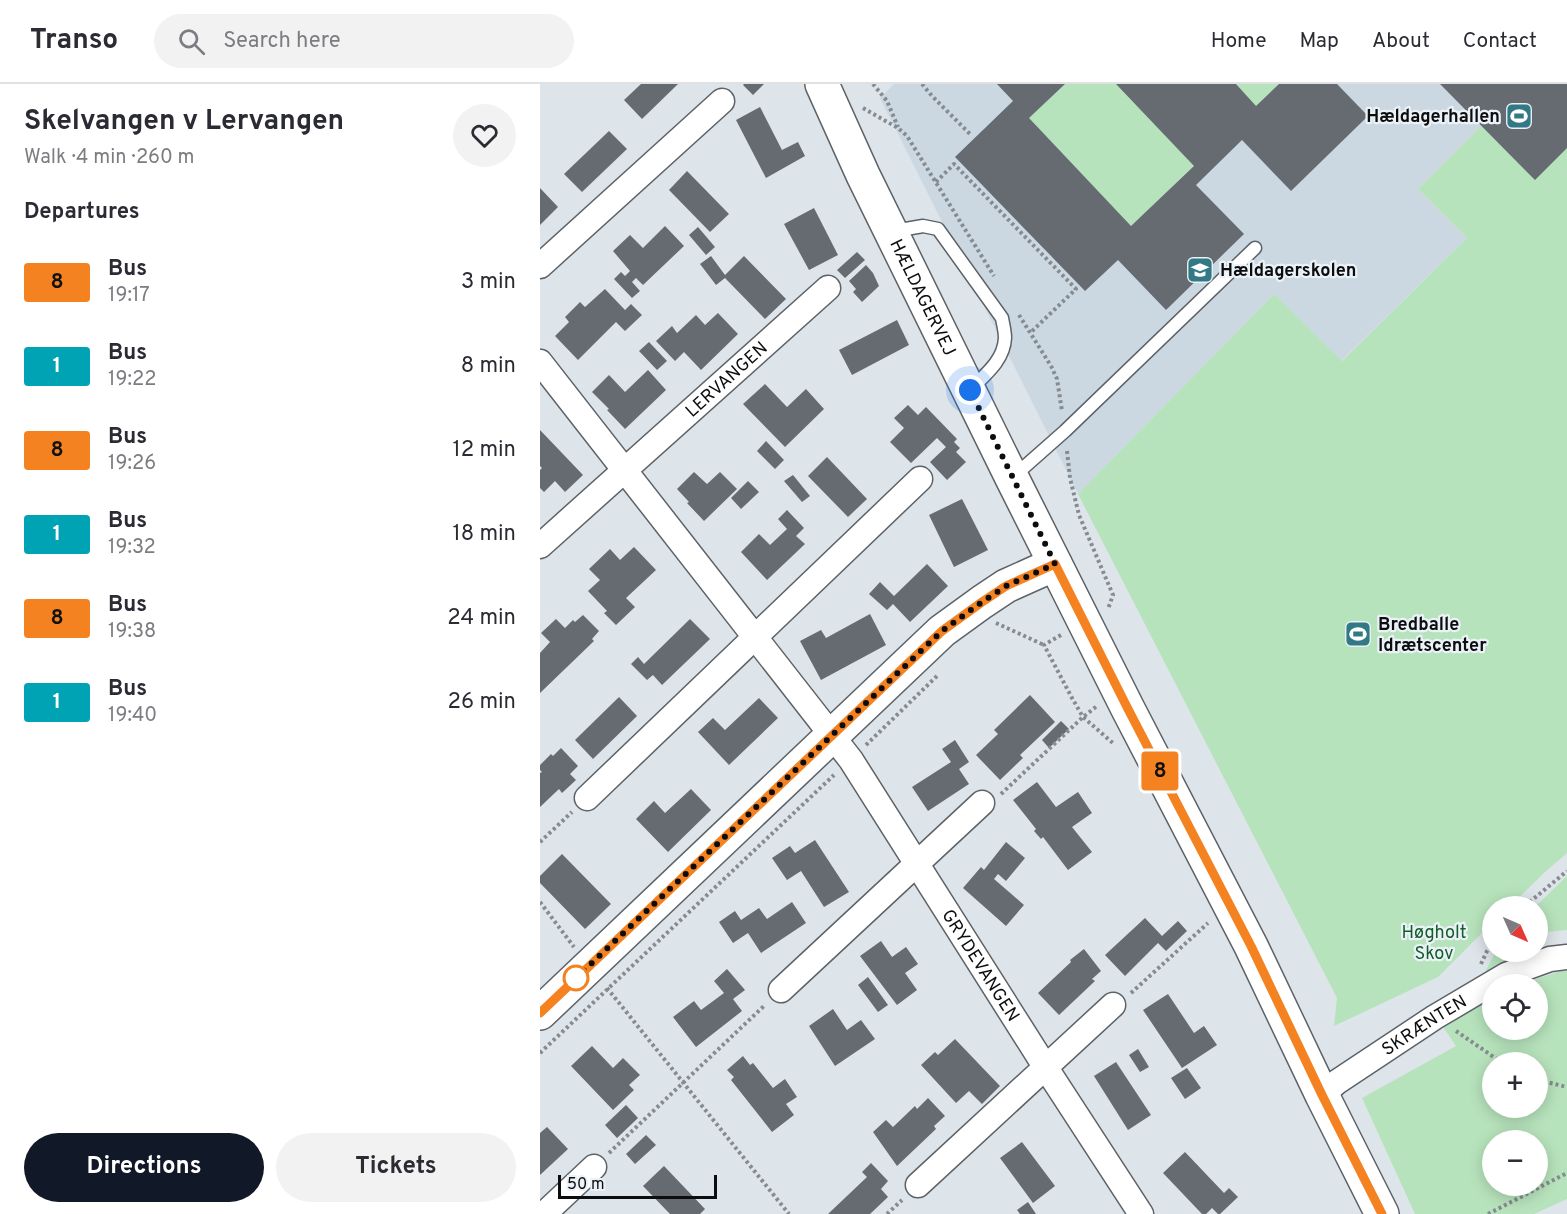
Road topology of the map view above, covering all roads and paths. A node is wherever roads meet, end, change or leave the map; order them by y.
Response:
1 (822, 84) edge
2 (873, 84) edge
3 (922, 84) edge
4 (722, 101) dead end
5 (898, 128) dead end
6 (971, 135) dead end
7 (936, 182) dead end
8 (891, 231) junction
9 (1255, 248) dead end
10 (540, 266) edge
11 (828, 288) dead end
12 (1030, 333) dead end
13 (540, 362) edge
14 (970, 390) junction
15 (624, 471) junction
16 (1012, 478) junction
17 (920, 479) dead end
18 (540, 546) edge
19 (1055, 564) junction
20 (982, 602) junction
21 (1062, 634) dead end
22 (754, 637) junction
23 (1044, 645) junction
24 (943, 670) dead end
25 (1100, 704) dead end
26 (1083, 717) junction
27 (841, 748) junction
28 (1118, 748) dead end
29 (587, 798) joint
30 (982, 803) joint
31 (540, 842) edge
32 (916, 864) junction
33 (1567, 871) edge
34 (1537, 896) edge
35 (1213, 933) dead end
36 (1567, 957) edge
37 (608, 990) junction
38 (781, 990) joint
39 (1113, 1005) joint
40 (540, 1013) edge
41 (1435, 1017) junction
42 (1486, 1052) edge
43 (540, 1053) edge
44 (1046, 1068) junction
45 (1548, 1082) edge
46 (683, 1083) junction
47 (1567, 1087) edge
48 (1322, 1095) junction
49 (594, 1167) joint
50 (1567, 1173) edge
51 (918, 1185) dead end
52 (544, 1214) edge
53 (789, 1214) edge
54 (1141, 1214) edge
55 (1382, 1214) edge
56 (1488, 1214) edge

1 - 8 street, HÆLDAGERVEJ
2 - 5 path
3 - 6 path
4 - 10 street
7 - 12 path
8 - 14 street, HÆLDAGERVEJ
8 - 14 lane
9 - 16 lane
11 - 15 street, LERVANGEN
13 - 15 street
14 - 16 street, HÆLDAGERVEJ
15 - 18 street, LERVANGEN
15 - 22 street
16 - 19 street, HÆLDAGERVEJ
17 - 22 street
19 - 20 street
19 - 48 street, HÆLDAGERVEJ
20 - 23 path
20 - 27 street
21 - 23 path
22 - 27 street
22 - 29 street
23 - 26 path
24 - 27 path
25 - 26 path
26 - 28 path
26 - 30 path
27 - 32 street, GRYDEVANGEN
27 - 37 path
27 - 40 street
29 - 31 path
30 - 32 street
32 - 38 street
32 - 44 street, GRYDEVANGEN
33 - 34 path
35 - 39 path
36 - 41 street, SKRÆNTEN
37 - 43 path
37 - 46 path
38 - 46 path
39 - 44 street
41 - 42 path
41 - 48 street, SKRÆNTEN
44 - 51 street
44 - 54 street, GRYDEVANGEN
45 - 47 path
46 - 49 path
46 - 53 path
48 - 55 street, HÆLDAGERVEJ
49 - 52 street
50 - 56 path

